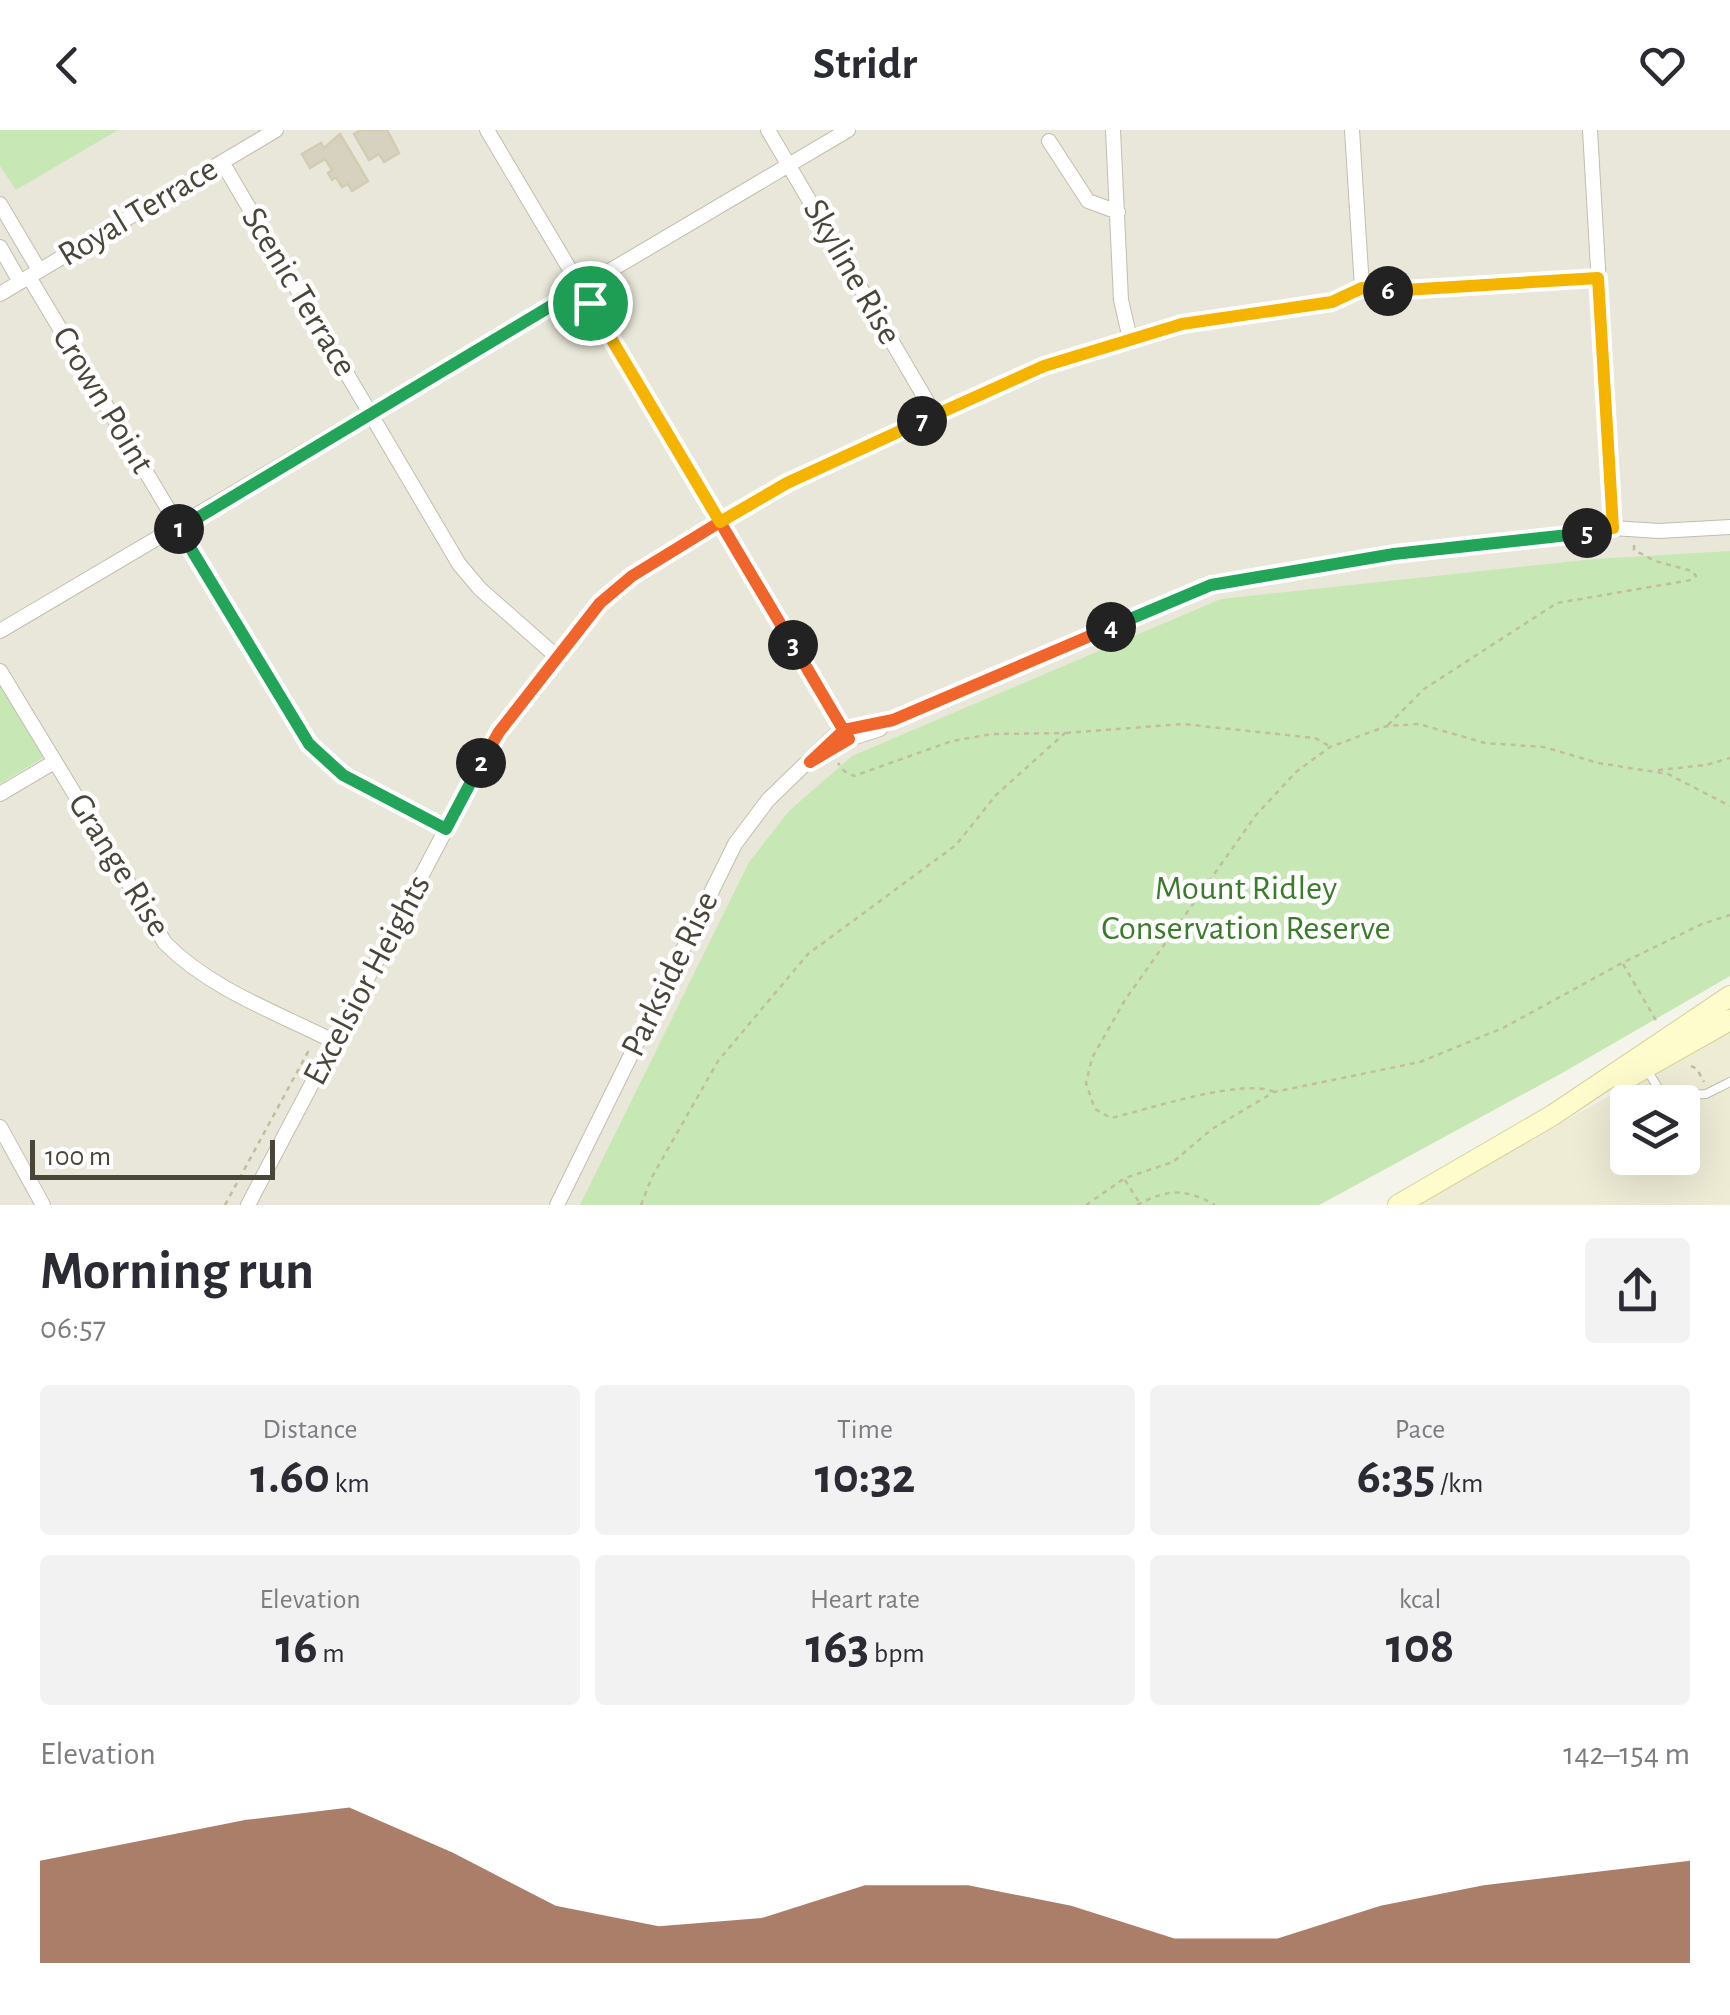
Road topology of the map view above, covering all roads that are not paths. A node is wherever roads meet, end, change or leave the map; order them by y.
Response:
1 (276, 130) edge
2 (487, 130) edge
3 (768, 130) edge
4 (848, 130) edge
5 (1113, 130) edge
6 (1352, 130) edge
7 (1590, 130) edge
8 (1049, 141) dead end
9 (222, 162) junction
10 (789, 165) junction
11 (0, 204) edge
12 (1118, 212) junction
13 (0, 247) edge
14 (29, 276) junction
15 (1598, 278) junction
16 (581, 288) junction
17 (1362, 288) junction
18 (0, 294) edge
19 (1130, 340) junction
20 (371, 413) junction
21 (936, 415) junction
22 (720, 522) junction
23 (1730, 527) edge
24 (178, 528) junction
25 (1613, 528) junction
26 (0, 631) edge
27 (556, 656) junction
28 (0, 671) edge
29 (846, 735) junction
30 (54, 762) junction
31 (810, 762) junction
32 (0, 794) edge
33 (446, 829) junction
34 (1730, 996) edge
35 (1730, 1020) edge
36 (334, 1042) junction
37 (1646, 1068) junction
38 (1730, 1082) edge
39 (1553, 1115) junction
40 (0, 1127) edge
41 (1400, 1203) edge
42 (43, 1205) edge
43 (248, 1205) edge
44 (557, 1205) edge

1 - 9 street, Royal Terrace
2 - 16 street
3 - 10 street, Skyline Rise
4 - 10 street
5 - 12 street
6 - 17 street
7 - 15 street
8 - 12 street
9 - 14 street, Royal Terrace
9 - 20 street, Scenic Terrace
10 - 16 street
10 - 21 street, Skyline Rise
11 - 14 street
12 - 19 street
13 - 14 street
14 - 18 street, Royal Terrace
14 - 24 street, Crown Point
15 - 17 street, Excelsior Heights
15 - 25 street
16 - 20 street
16 - 22 street
17 - 19 street, Excelsior Heights
19 - 21 street, Excelsior Heights
20 - 24 street
20 - 27 street, Scenic Terrace
21 - 22 street, Excelsior Heights
22 - 27 street, Excelsior Heights
22 - 29 street
23 - 25 street, Parkside Rise
24 - 26 street
24 - 33 street, Crown Point
25 - 29 street, Parkside Rise
27 - 33 street, Excelsior Heights
28 - 30 street, Grange Rise
29 - 31 street, Parkside Rise
29 - 31 street, Parkside Rise
30 - 32 street
30 - 36 street, Grange Rise
31 - 44 street, Parkside Rise
33 - 36 street, Excelsior Heights
34 - 39 street
35 - 37 street
36 - 43 street, Excelsior Heights
37 - 38 lane
37 - 39 street
39 - 41 street
40 - 42 street

